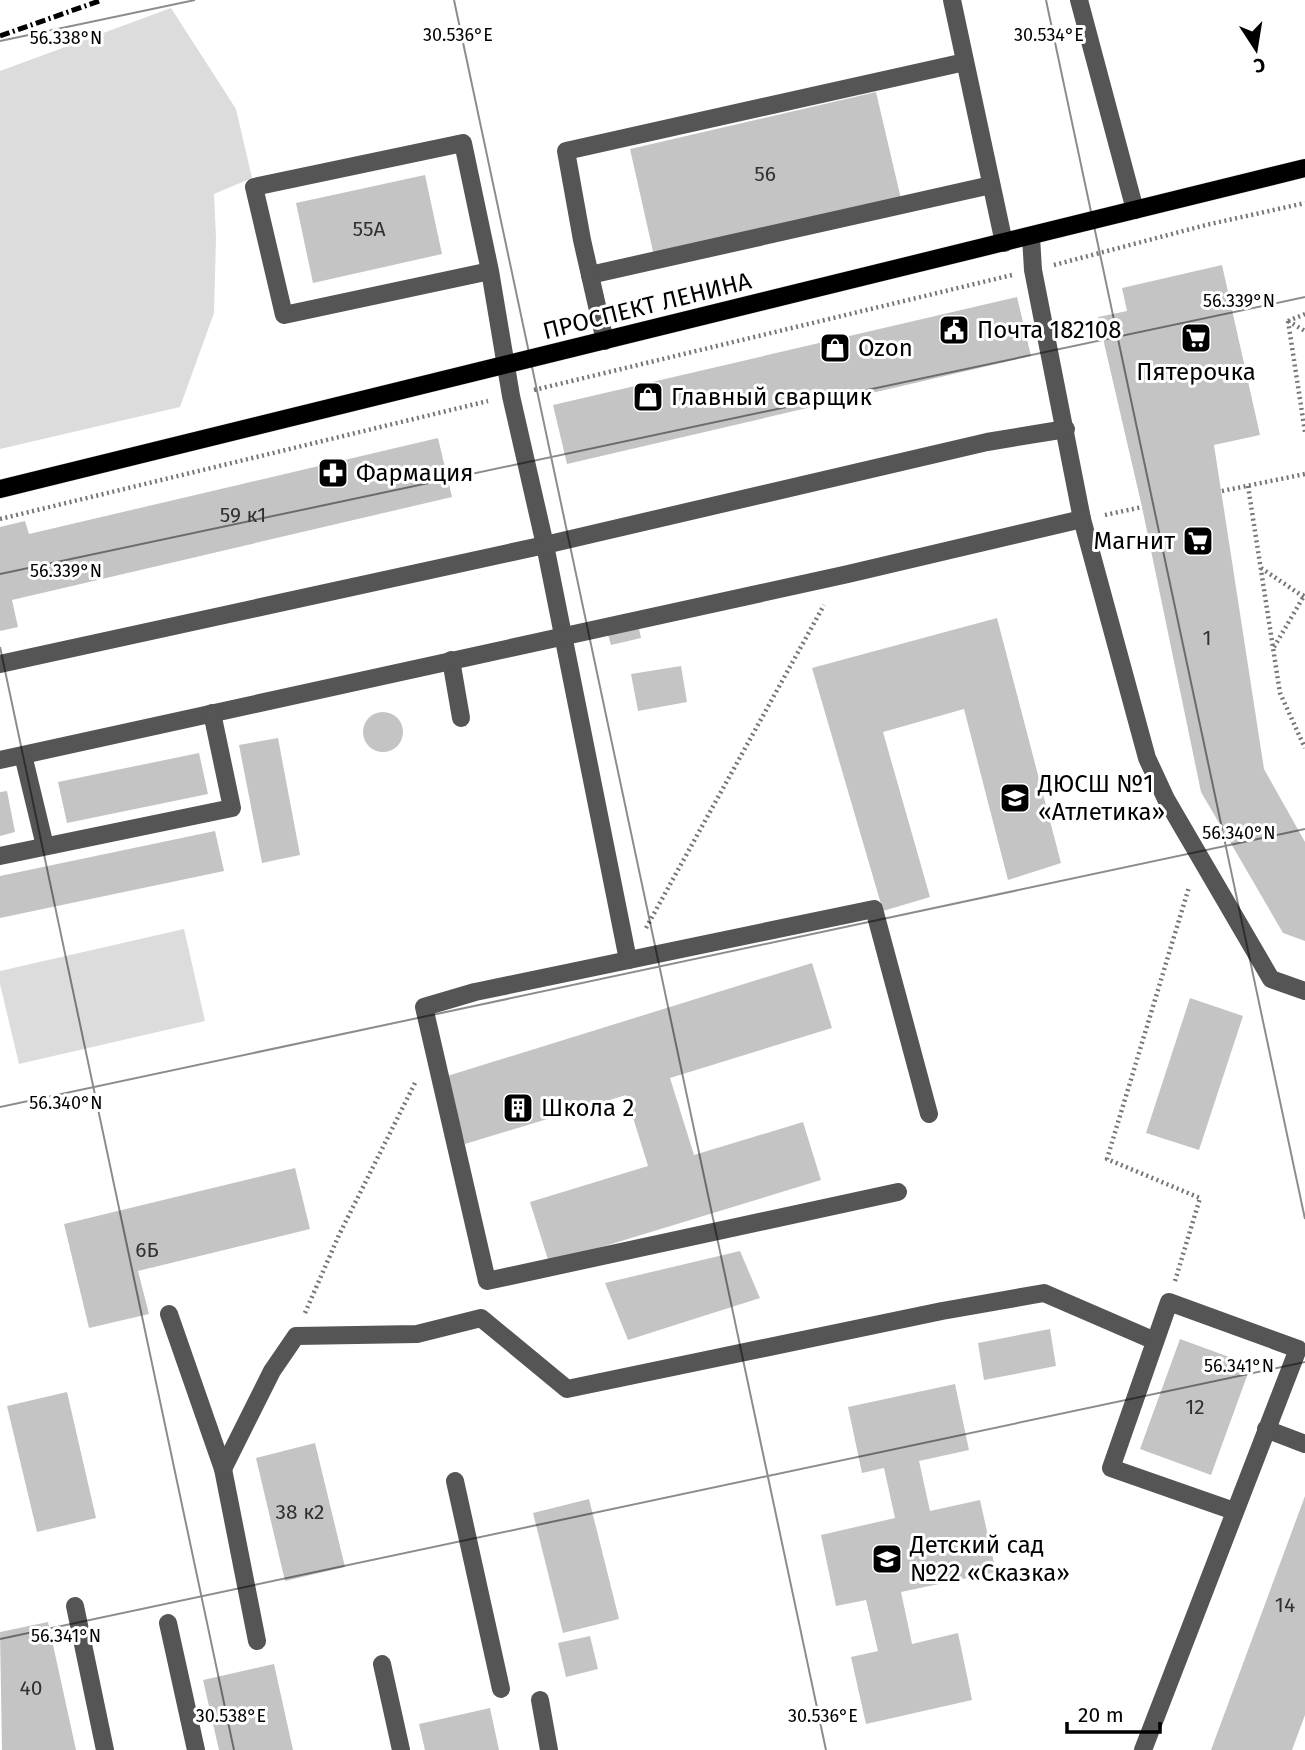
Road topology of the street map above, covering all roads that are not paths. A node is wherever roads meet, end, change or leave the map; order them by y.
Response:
1 (952, 0) edge
2 (1079, 0) edge
3 (965, 62) junction
4 (1305, 168) edge
5 (991, 185) junction
6 (1135, 210) junction
7 (1031, 237) junction
8 (1004, 243) junction
9 (490, 271) junction
10 (590, 275) junction
11 (605, 341) junction
12 (505, 366) junction
13 (1066, 429) junction
14 (0, 489) edge
15 (1082, 519) junction
16 (545, 545) junction
17 (563, 635) junction
18 (451, 660) junction
19 (0, 664) edge
20 (212, 713) junction
21 (461, 719) dead end
22 (23, 755) junction
23 (0, 760) edge
24 (45, 846) junction
25 (0, 856) edge
26 (628, 960) junction
27 (1305, 990) edge
28 (929, 1114) dead end
29 (898, 1192) dead end
30 (169, 1314) dead end
31 (1155, 1341) junction
32 (1266, 1429) junction
33 (1305, 1444) edge
34 (223, 1469) junction
35 (456, 1481) dead end
36 (1234, 1511) junction
37 (75, 1606) dead end
38 (168, 1623) dead end
39 (257, 1641) dead end
40 (382, 1664) dead end
41 (502, 1689) dead end
42 (540, 1700) dead end
43 (105, 1750) edge
44 (196, 1750) edge
45 (401, 1750) edge
46 (550, 1750) edge
47 (1143, 1750) edge

1 - 3 lane
2 - 6 lane
3 - 5 lane
3 - 10 lane
4 - 6 main road, ПРОСПЕКТ ЛЕНИНА
5 - 8 lane
5 - 10 lane
6 - 7 main road, ПРОСПЕКТ ЛЕНИНА
7 - 8 main road, ПРОСПЕКТ ЛЕНИНА
7 - 13 lane
8 - 11 main road, ПРОСПЕКТ ЛЕНИНА
9 - 9 lane
9 - 12 lane
10 - 11 lane
11 - 12 main road, ПРОСПЕКТ ЛЕНИНА
12 - 14 main road, ПРОСПЕКТ ЛЕНИНА
12 - 16 lane
13 - 15 lane
13 - 16 lane
15 - 17 lane
15 - 27 lane
16 - 17 lane
16 - 19 lane
17 - 18 lane
17 - 26 lane
18 - 20 lane
18 - 21 lane
20 - 22 lane
20 - 24 lane
22 - 23 lane
22 - 24 lane
24 - 25 lane
26 - 28 lane
26 - 29 lane
30 - 34 lane
31 - 32 lane
31 - 34 lane
31 - 36 lane
32 - 33 lane
32 - 36 lane
34 - 39 lane
35 - 41 lane
36 - 47 lane
37 - 43 lane
38 - 44 lane
40 - 45 lane
42 - 46 lane

